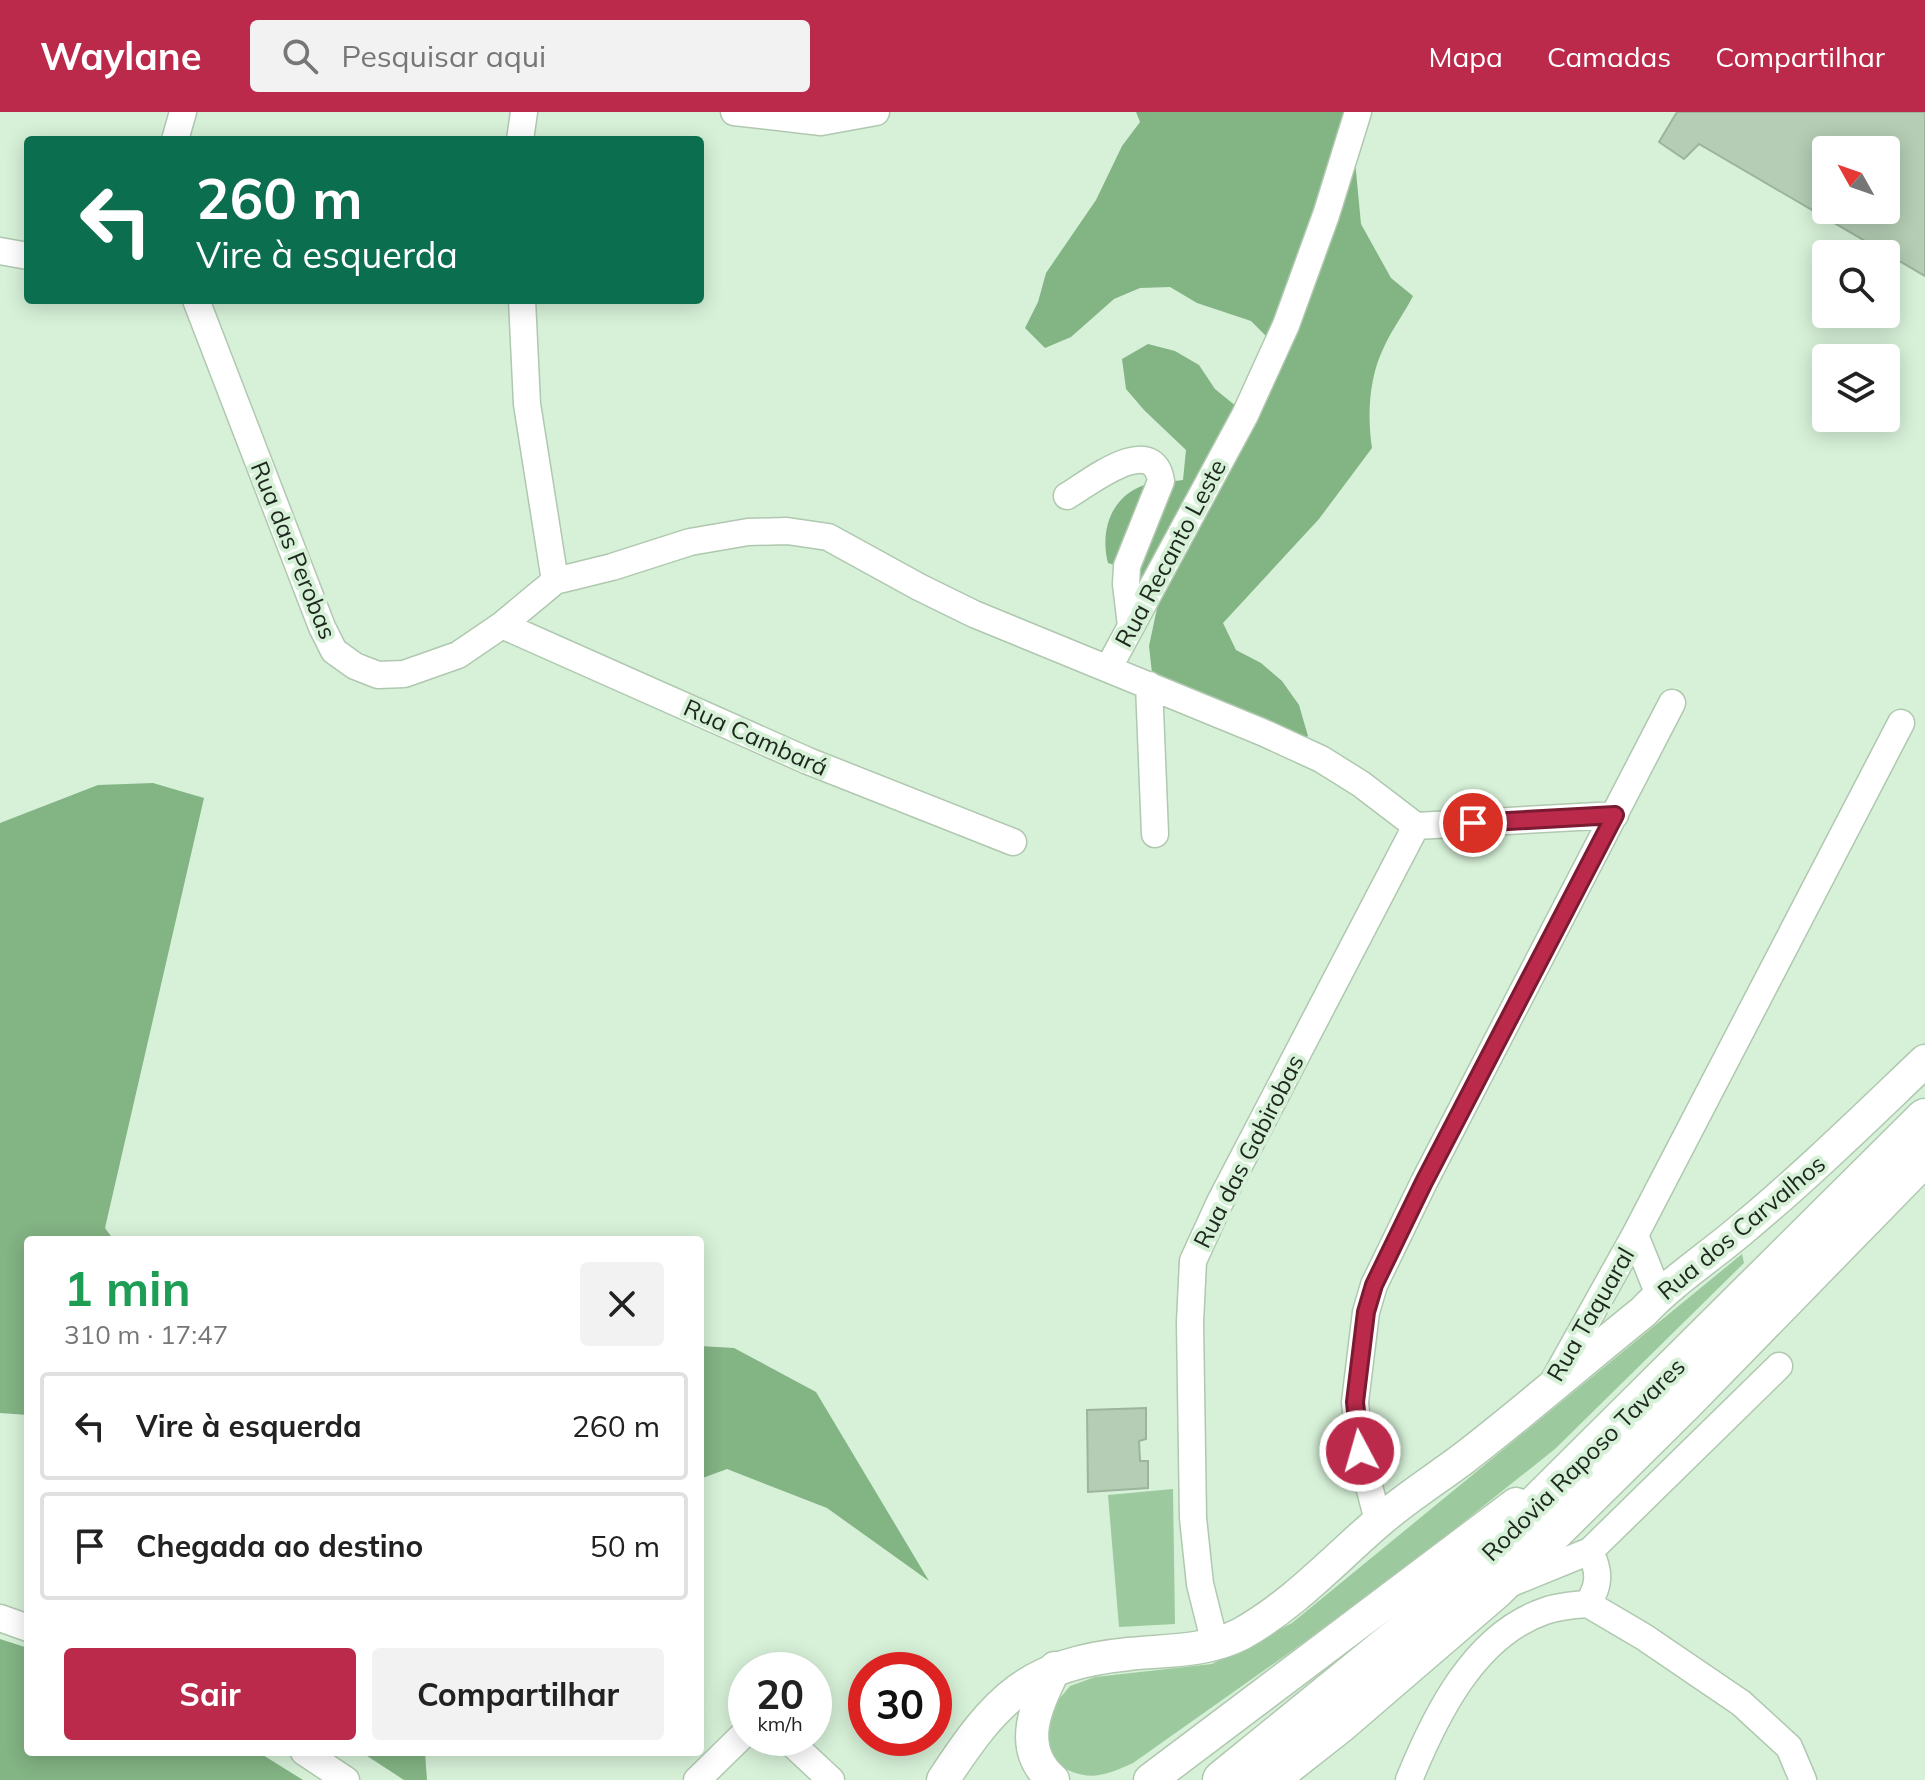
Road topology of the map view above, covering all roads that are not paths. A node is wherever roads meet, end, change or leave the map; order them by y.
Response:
1 (183, 112) edge
2 (524, 112) edge
3 (734, 112) edge
4 (876, 112) edge
5 (1358, 112) edge
6 (176, 136) edge
7 (521, 136) edge
8 (0, 251) edge
9 (24, 255) edge
10 (198, 304) edge
11 (522, 304) edge
12 (1067, 496) dead end
13 (555, 581) junction
14 (502, 625) junction
15 (1131, 626) junction
16 (1108, 669) junction
17 (1149, 685) junction
18 (1672, 703) dead end
19 (1901, 723) dead end
20 (1615, 815) junction
21 (1416, 826) junction
22 (1155, 834) dead end
23 (1013, 842) dead end
24 (1925, 1061) edge
25 (1925, 1118) edge
26 (1925, 1156) edge
27 (1925, 1181) edge
28 (1635, 1235) junction
29 (1815, 1270) junction
30 (1659, 1295) junction
31 (1779, 1366) dead end
32 (1551, 1386) junction
33 (1625, 1417) junction
34 (1378, 1521) junction
35 (1590, 1551) junction
36 (1496, 1589) junction
37 (1588, 1604) junction
38 (0, 1618) edge
39 (24, 1627) edge
40 (1215, 1644) junction
41 (1055, 1668) junction
42 (728, 1750) edge
43 (310, 1756) edge
44 (805, 1756) edge
45 (346, 1780) edge
46 (697, 1780) edge
47 (831, 1780) edge
48 (943, 1780) edge
49 (1053, 1780) edge
50 (1150, 1780) edge
51 (1222, 1780) edge
52 (1268, 1780) edge
53 (1409, 1780) edge
54 (1803, 1780) edge

1 - 6 street
2 - 7 street
3 - 4 street
5 - 15 street, Rua Recanto Leste
8 - 9 street
10 - 14 street, Rua das Perobas
11 - 13 street
12 - 15 street
13 - 14 street, Rua das Perobas
13 - 16 street, Rua Recanto Leste
14 - 23 street, Rua Cambará
15 - 16 street, Rua Recanto Leste
16 - 17 street
17 - 21 street
17 - 22 street
18 - 20 street
19 - 28 street, Rua Taquaral
20 - 21 street
20 - 34 street
21 - 40 street, Rua das Gabirobas
24 - 30 main road, Rua dos Carvalhos
25 - 33 highway, Rodovia Raposo Tavares
26 - 29 highway, Rodovia Raposo Tavares
27 - 29 main road
28 - 30 street
28 - 32 street, Rua Taquaral
29 - 36 highway, Rodovia Raposo Tavares
30 - 32 main road, Rua dos Carvalhos
31 - 35 street
32 - 34 main road, Rua Taquaral
33 - 50 main road
33 - 51 highway, Rodovia Raposo Tavares
34 - 40 main road, Rua Taquaral
35 - 36 street
35 - 37 street
36 - 52 highway, Rodovia Raposo Tavares
37 - 53 street
37 - 54 street
38 - 39 street
40 - 41 main road, Rua Taquaral
41 - 48 main road, Rua Taquaral
41 - 49 main road
42 - 46 street
43 - 45 street
44 - 47 street

